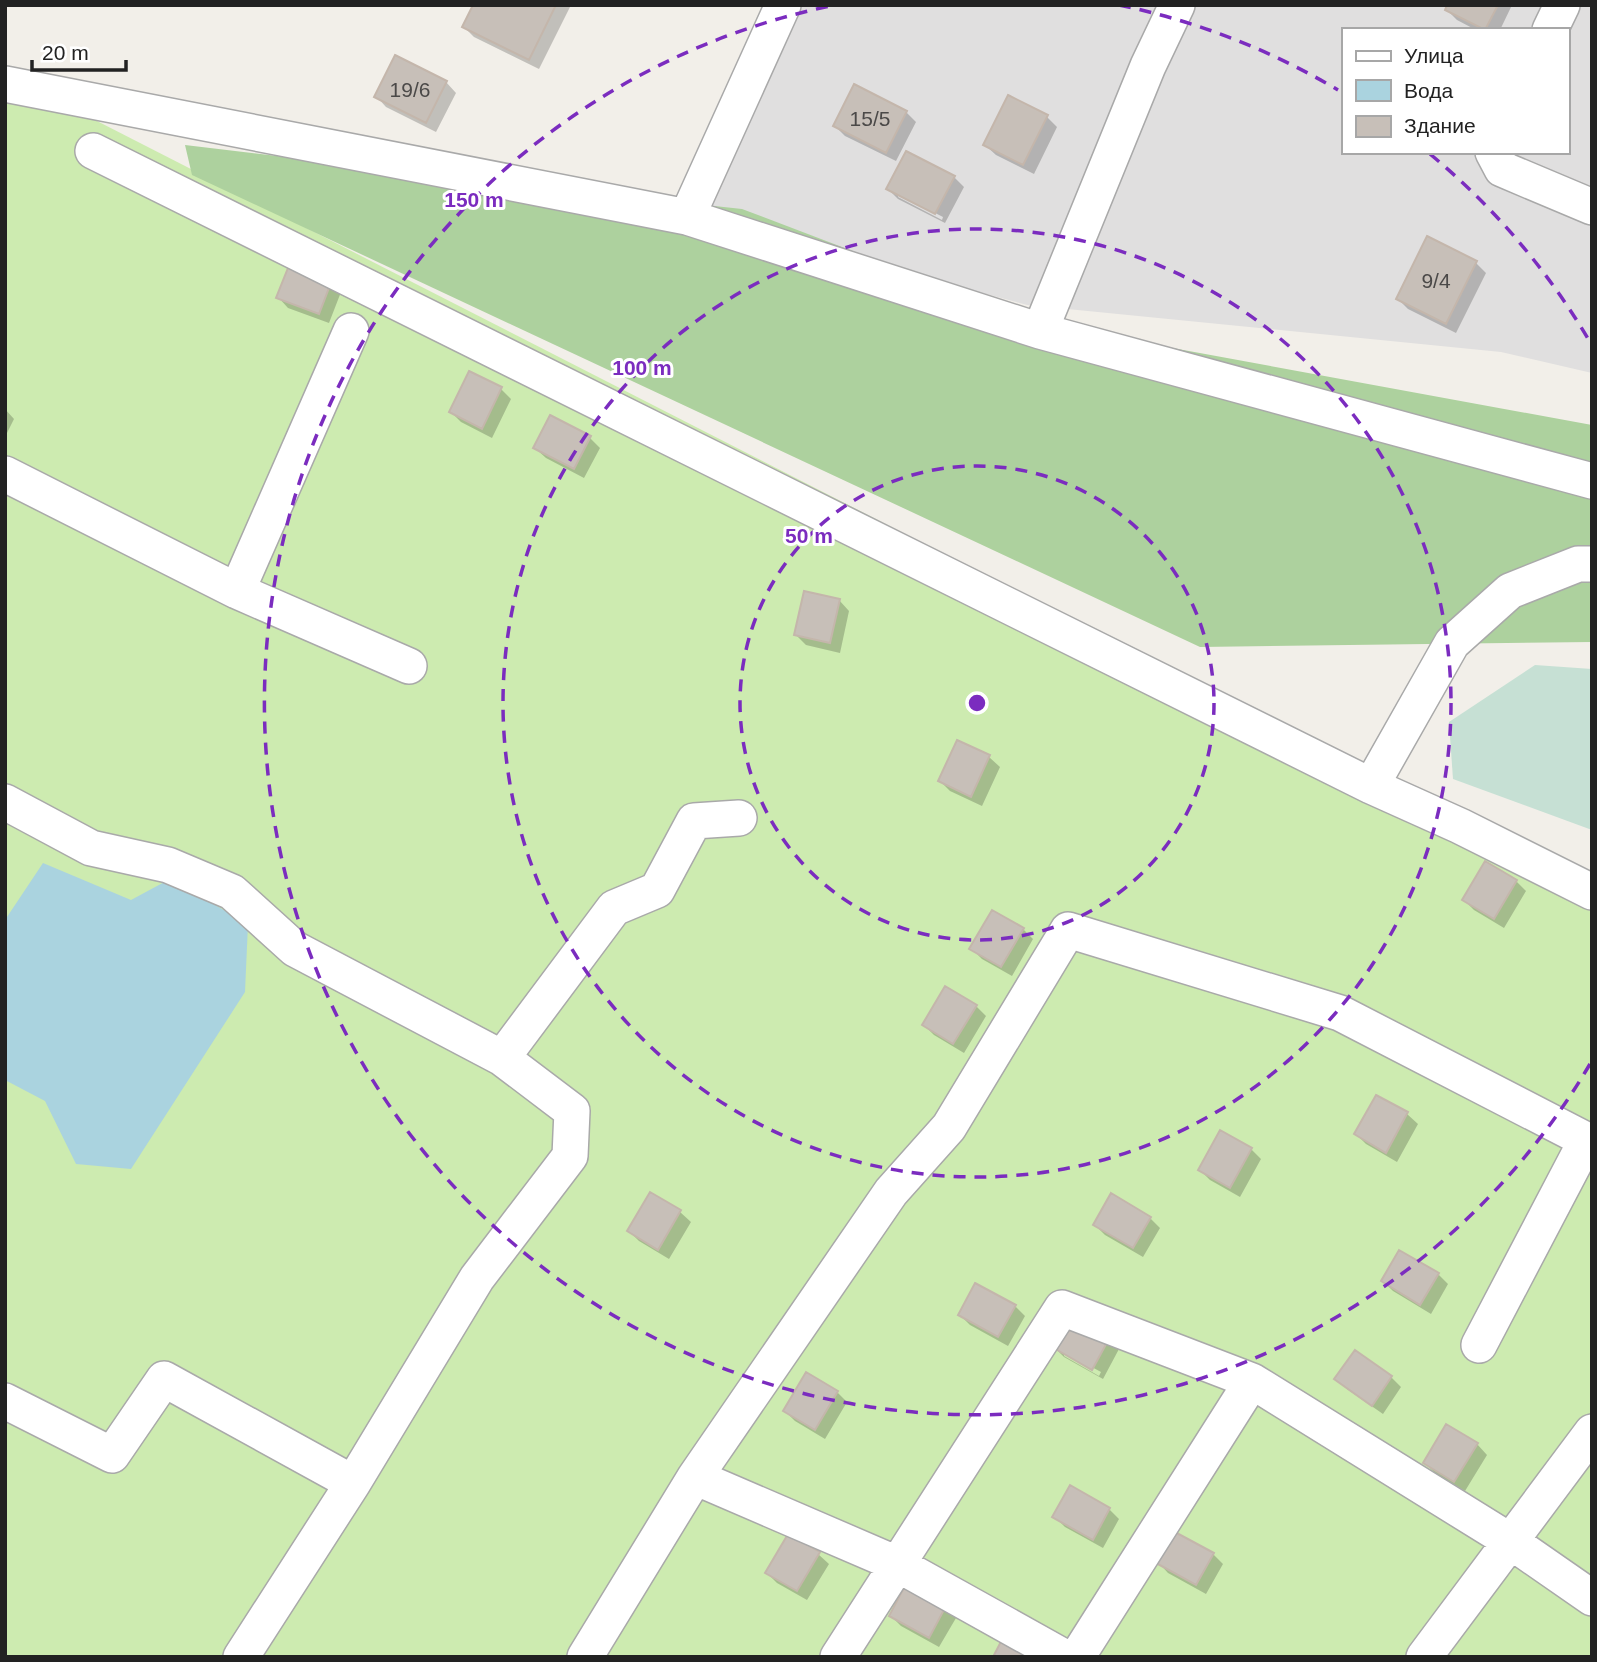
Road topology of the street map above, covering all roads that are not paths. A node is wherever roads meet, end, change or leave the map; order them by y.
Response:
1 (783, 5) edge
2 (1177, 5) edge
3 (1562, 5) edge
4 (1551, 28) edge
5 (5, 84) edge
6 (93, 151) dead end
7 (1494, 154) edge
8 (1592, 207) edge
9 (687, 217) junction
10 (351, 331) dead end
11 (1040, 331) junction
12 (5, 474) edge
13 (1592, 481) edge
14 (1592, 564) edge
15 (237, 591) junction
16 (409, 666) dead end
17 (1371, 786) junction
18 (5, 802) edge
19 (739, 818) dead end
20 (1592, 892) edge
21 (502, 1058) junction
22 (1589, 1142) edge
23 (1479, 1345) dead end
24 (1252, 1381) junction
25 (5, 1401) edge
26 (1592, 1432) edge
27 (695, 1478) junction
28 (353, 1483) junction
29 (1510, 1541) junction
30 (897, 1564) junction
31 (1592, 1598) edge
32 (241, 1657) edge
33 (585, 1657) edge
34 (838, 1657) edge
35 (1064, 1657) edge
36 (1077, 1657) edge
37 (1424, 1657) edge

1 - 9 street
2 - 11 street
3 - 4 street
5 - 9 street
6 - 17 street
7 - 8 street
9 - 11 street
10 - 15 street
11 - 13 street
12 - 15 street
14 - 17 street
15 - 16 street
17 - 20 street
18 - 21 street
19 - 21 street
21 - 28 street
22 - 23 street
22 - 27 street
24 - 29 street
24 - 30 street
24 - 36 street
25 - 28 street
26 - 29 street
27 - 30 street
27 - 33 street
28 - 32 street
29 - 31 street
29 - 37 street
30 - 34 street
30 - 35 street

